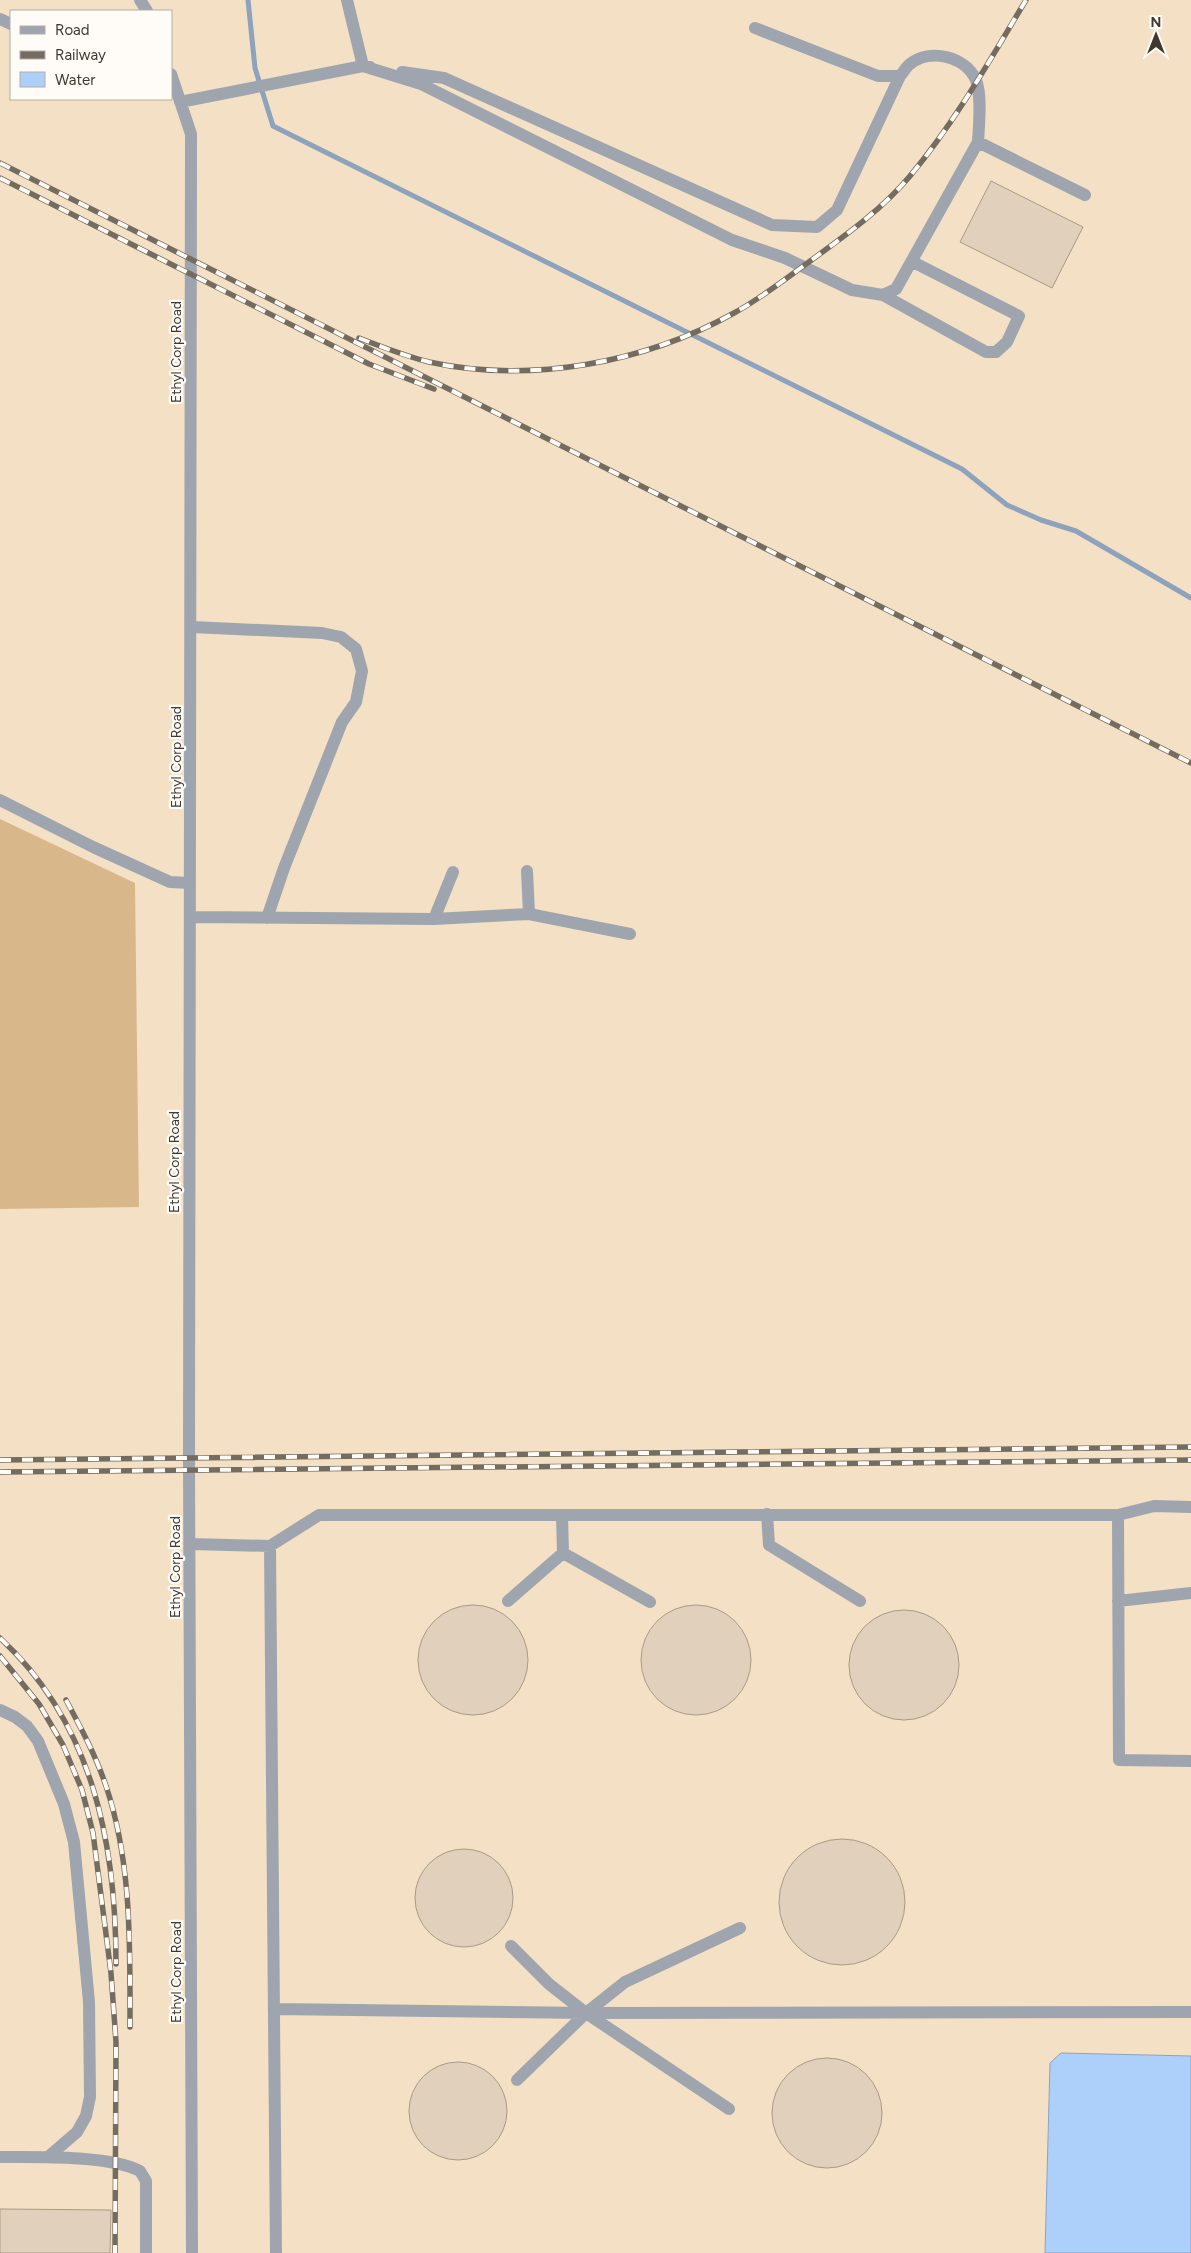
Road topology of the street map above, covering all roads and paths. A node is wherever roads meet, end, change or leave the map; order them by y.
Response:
1 (347, 0) edge
2 (755, 28) dead end
3 (363, 66) junction
4 (900, 76) junction
5 (172, 78) edge
6 (180, 102) junction
7 (978, 142) junction
8 (1085, 195) dead end
9 (913, 262) junction
10 (883, 295) junction
11 (192, 627) junction
12 (0, 800) edge
13 (527, 871) dead end
14 (453, 872) dead end
15 (190, 883) junction
16 (529, 914) junction
17 (190, 917) junction
18 (267, 918) junction
19 (434, 919) junction
20 (630, 934) dead end
21 (1191, 1507) edge
22 (562, 1514) junction
23 (767, 1514) junction
24 (1118, 1515) junction
25 (190, 1544) junction
26 (270, 1546) junction
27 (563, 1554) junction
28 (1191, 1593) edge
29 (508, 1601) dead end
30 (860, 1601) dead end
31 (1118, 1601) junction
32 (650, 1602) dead end
33 (0, 1710) edge
34 (1191, 1761) edge
35 (740, 1928) dead end
36 (511, 1946) dead end
37 (274, 2009) junction
38 (1191, 2012) edge
39 (586, 2013) junction
40 (517, 2080) dead end
41 (728, 2109) dead end
42 (0, 2157) edge
43 (48, 2157) junction
44 (146, 2253) edge
45 (192, 2253) edge
46 (276, 2253) edge

1 - 3 lane
2 - 4 lane
3 - 4 lane
3 - 6 lane
3 - 10 lane
4 - 7 lane
5 - 6 lane, Ethyl Corp Road
6 - 11 lane, Ethyl Corp Road
7 - 8 lane
7 - 9 lane
9 - 10 lane
9 - 10 lane
11 - 15 lane, Ethyl Corp Road
11 - 18 lane
12 - 15 lane
13 - 16 lane
14 - 19 lane
15 - 17 lane, Ethyl Corp Road
16 - 19 lane
16 - 20 lane
17 - 18 lane
17 - 25 lane, Ethyl Corp Road
18 - 19 lane
21 - 24 lane
22 - 23 lane
22 - 26 lane
22 - 27 lane
23 - 24 lane
23 - 30 lane
24 - 31 lane
25 - 26 lane
25 - 45 lane, Ethyl Corp Road
26 - 37 lane
27 - 29 lane
27 - 32 lane
28 - 31 lane
31 - 34 lane
33 - 43 lane
35 - 39 lane
36 - 39 lane
37 - 39 lane
37 - 46 lane
38 - 39 lane
39 - 40 lane
39 - 41 lane
42 - 43 lane
43 - 44 lane

